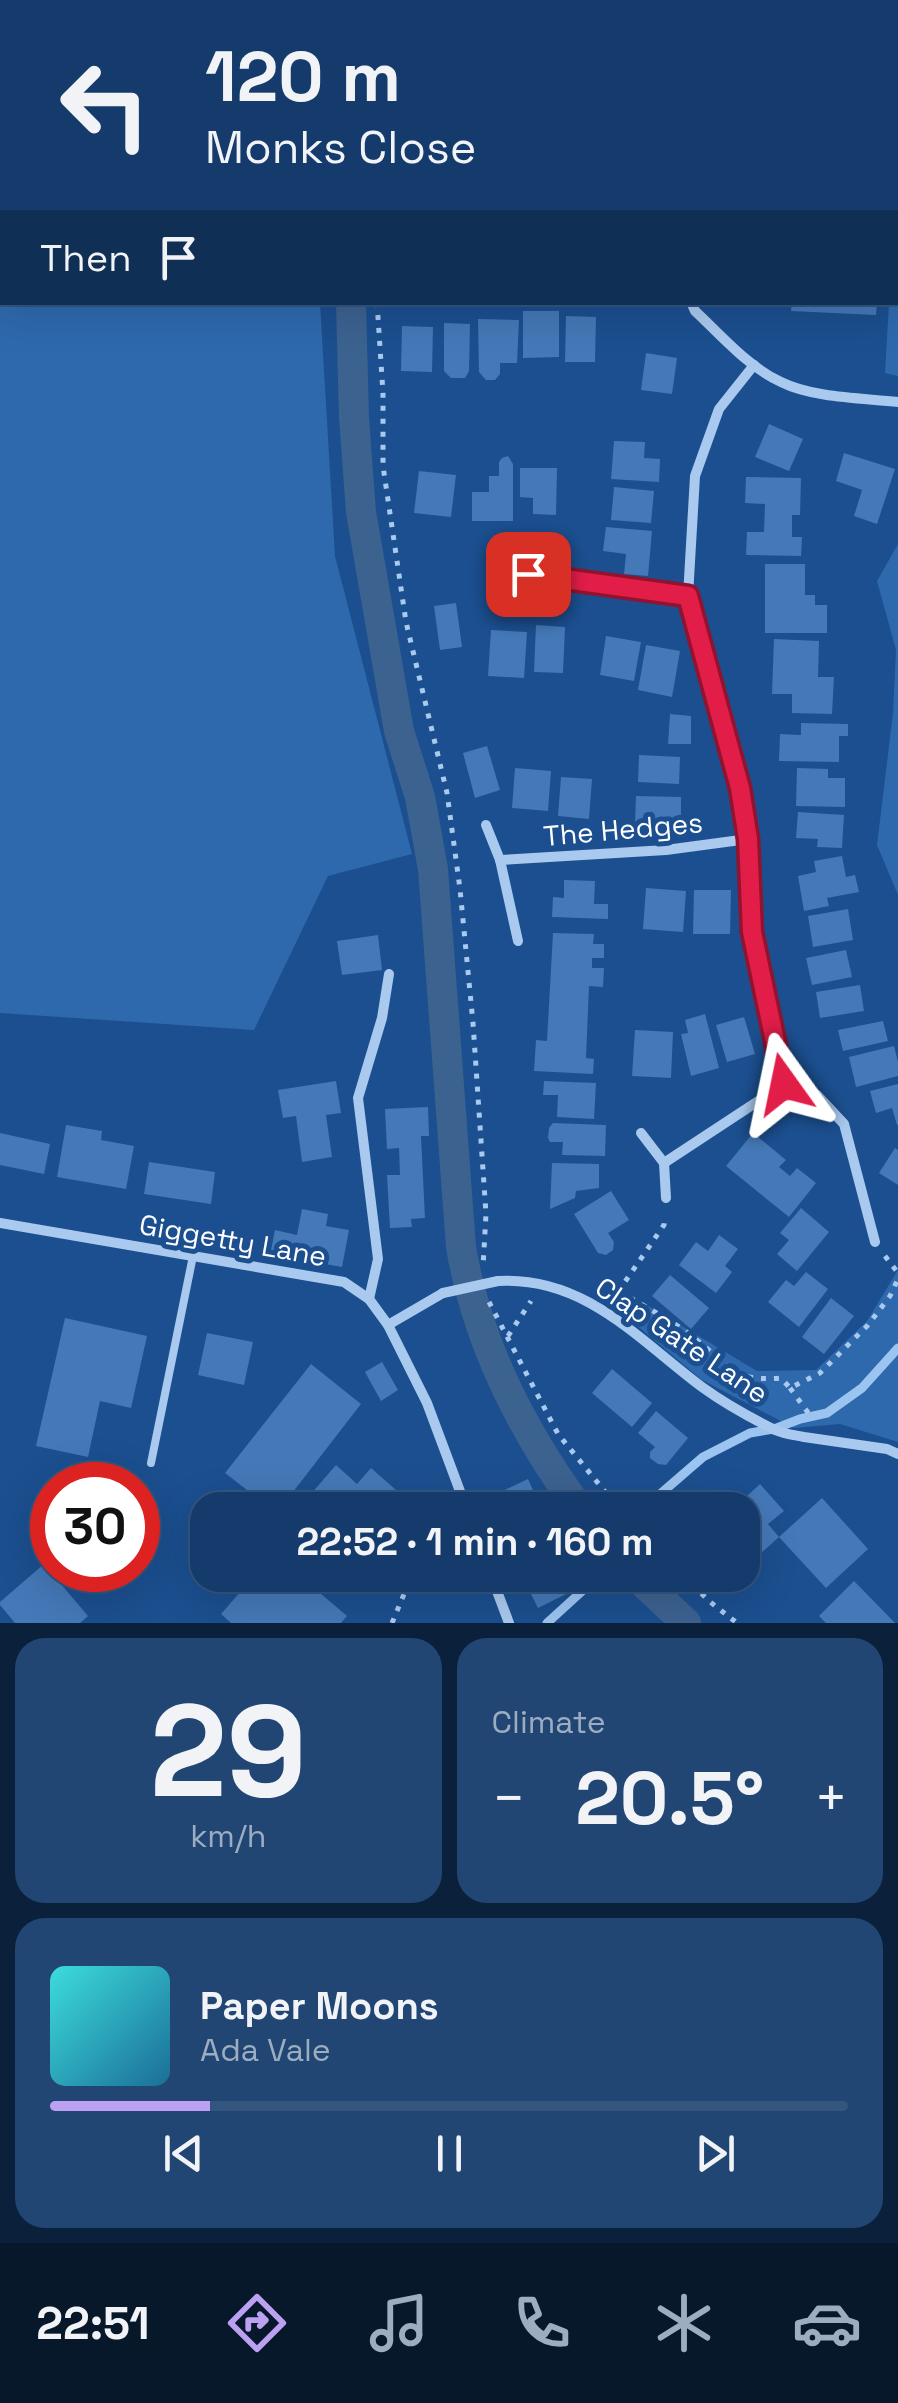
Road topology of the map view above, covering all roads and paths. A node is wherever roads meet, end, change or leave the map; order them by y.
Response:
1 (378, 305) edge
2 (692, 305) edge
3 (754, 365) junction
4 (898, 402) edge
5 (528, 574) dead end
6 (688, 596) junction
7 (486, 824) dead end
8 (748, 839) junction
9 (500, 860) junction
10 (518, 942) dead end
11 (389, 974) dead end
12 (784, 1084) junction
13 (641, 1132) dead end
14 (664, 1163) junction
15 (666, 1198) joint
16 (0, 1223) edge
17 (875, 1242) dead end
18 (193, 1256) junction
19 (483, 1270) dead end
20 (898, 1279) edge
21 (534, 1283) junction
22 (619, 1290) junction
23 (485, 1296) dead end
24 (370, 1299) junction
25 (607, 1312) junction
26 (388, 1326) junction
27 (508, 1336) junction
28 (790, 1388) junction
29 (803, 1408) dead end
30 (898, 1454) edge
31 (151, 1462) edge
32 (461, 1492) edge
33 (605, 1492) edge
34 (405, 1592) edge
35 (497, 1592) edge
36 (700, 1592) edge
37 (392, 1623) edge
38 (509, 1623) edge
39 (737, 1623) edge

1 - 19 path
2 - 3 street
3 - 4 street
3 - 6 street
5 - 6 street
6 - 8 street
7 - 9 street
8 - 9 street, The Hedges
8 - 12 street
9 - 10 street
11 - 24 street
12 - 14 street
12 - 17 street
13 - 14 street
14 - 15 street
15 - 22 path
16 - 18 street, Giggetty Lane
18 - 24 street, Giggetty Lane
18 - 31 lane
20 - 28 path
21 - 25 street, Clap Gate Lane
21 - 26 street, Clap Gate Lane, bridge
21 - 27 path
22 - 25 path
22 - 28 path
23 - 27 path
24 - 26 street
25 - 30 street, Clap Gate Lane
26 - 32 street
27 - 33 path
28 - 29 path
34 - 37 path
35 - 38 street
36 - 39 path

